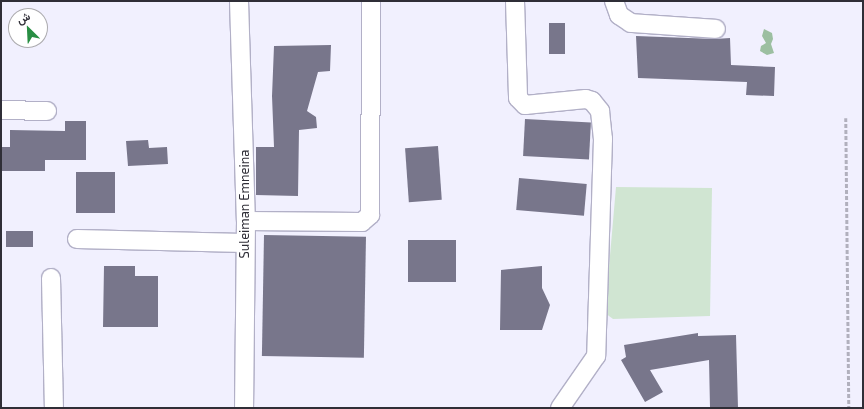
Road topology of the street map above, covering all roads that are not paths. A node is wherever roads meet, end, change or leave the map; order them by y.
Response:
1 (240, 1) edge
2 (371, 1) edge
3 (515, 1) edge
4 (614, 1) edge
5 (716, 29) dead end
6 (1, 110) edge
7 (47, 111) dead end
8 (246, 221) junction
9 (76, 239) dead end
10 (244, 242) junction
11 (51, 278) dead end
12 (54, 408) edge
13 (244, 408) edge
14 (560, 408) edge

1 - 8 street, Suleiman Emneina
2 - 8 street
3 - 14 street
4 - 5 street
6 - 7 street
8 - 10 street, Suleiman Emneina
9 - 10 street
10 - 13 street, Suleiman Emneina
11 - 12 street

